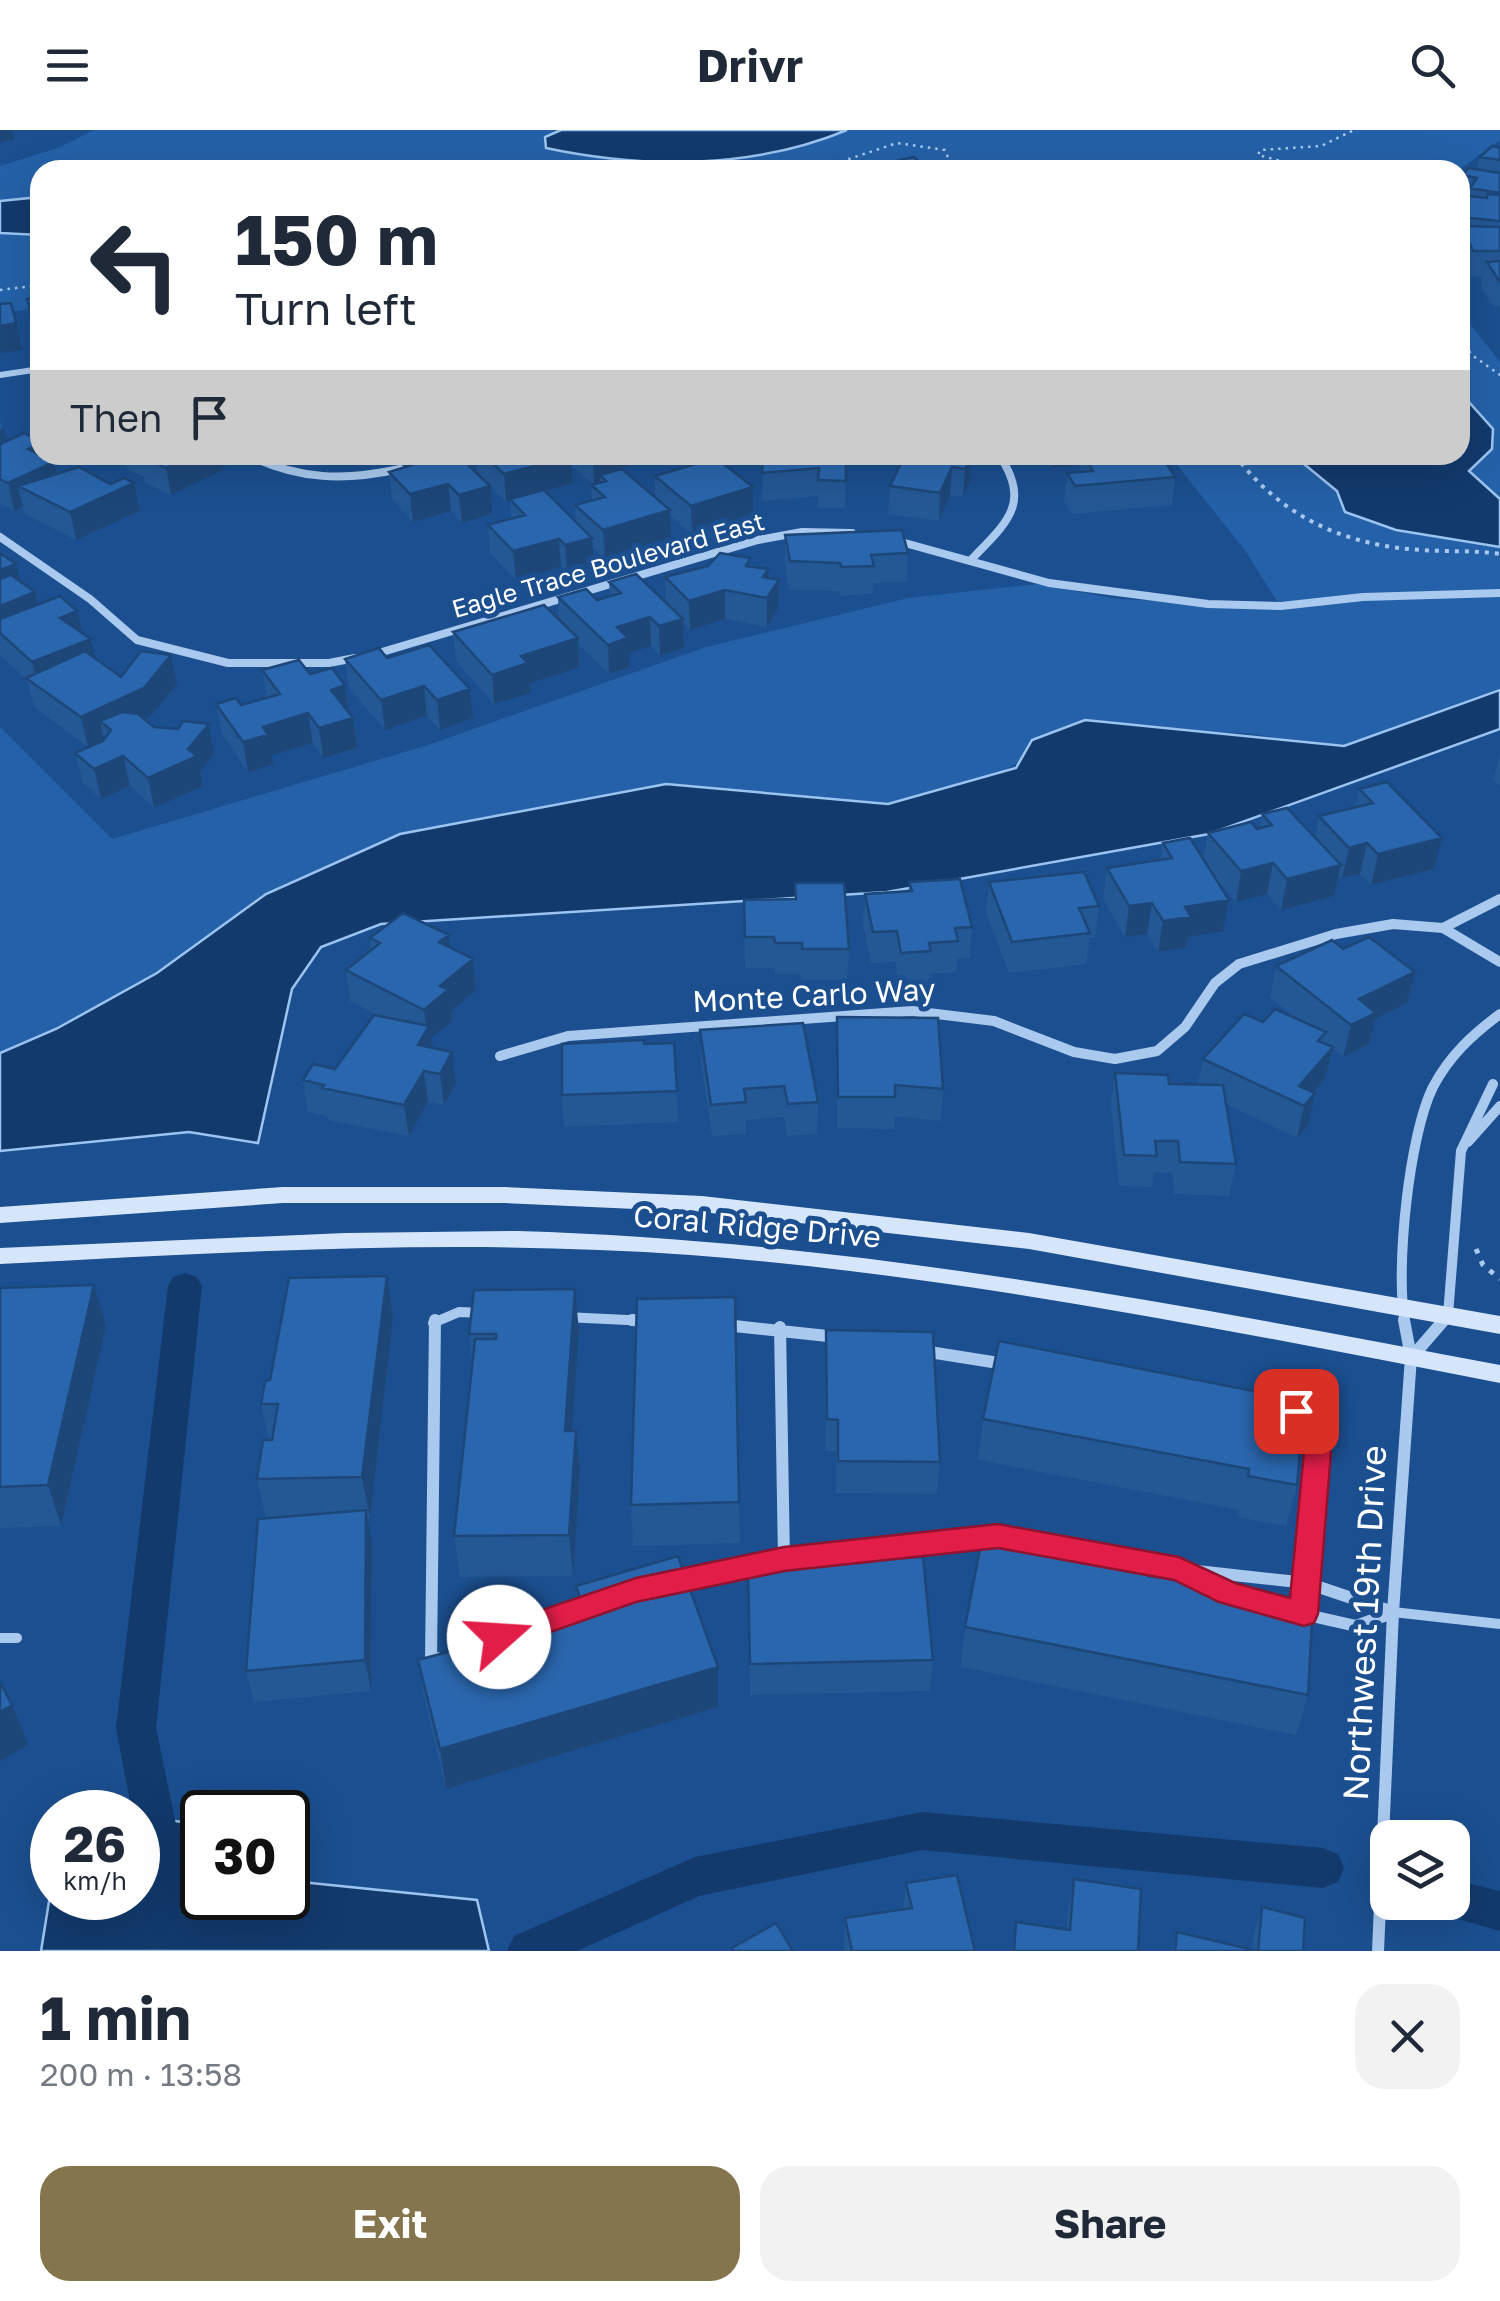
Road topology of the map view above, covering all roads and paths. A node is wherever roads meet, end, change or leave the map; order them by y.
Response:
1 (1354, 130) edge
2 (837, 160) edge
3 (950, 160) edge
4 (1277, 160) edge
5 (30, 287) edge
6 (0, 290) edge
7 (1470, 352) edge
8 (30, 370) edge
9 (0, 374) edge
10 (1500, 375) edge
11 (266, 465) edge
12 (1008, 465) edge
13 (1241, 465) edge
14 (404, 468) edge
15 (864, 535) edge
16 (0, 538) edge
17 (880, 538) edge
18 (1500, 554) edge
19 (971, 560) junction
20 (1500, 593) edge
21 (1500, 899) edge
22 (1442, 928) junction
23 (1500, 962) edge
24 (1497, 1020) edge
25 (500, 1056) dead end
26 (1493, 1084) dead end
27 (1500, 1106) edge
28 (1461, 1151) junction
29 (0, 1215) edge
30 (1476, 1249) dead end
31 (0, 1256) edge
32 (1500, 1279) edge
33 (1402, 1307) junction
34 (496, 1314) edge
35 (1448, 1315) junction
36 (553, 1316) edge
37 (666, 1322) edge
38 (704, 1324) edge
39 (1500, 1325) edge
40 (780, 1328) junction
41 (856, 1340) edge
42 (914, 1349) edge
43 (1412, 1358) junction
44 (1028, 1368) edge
45 (1500, 1374) edge
46 (1277, 1408) edge
47 (1016, 1540) edge
48 (1070, 1549) edge
49 (784, 1559) junction
50 (1179, 1569) junction
51 (1307, 1583) junction
52 (655, 1586) edge
53 (1229, 1594) edge
54 (1393, 1612) junction
55 (1500, 1624) edge
56 (0, 1638) edge
57 (17, 1638) dead end
58 (449, 1654) edge
59 (1378, 1951) edge

1 - 4 path
2 - 3 path
5 - 6 path
7 - 10 path
8 - 9 street
11 - 14 street
12 - 19 street
13 - 18 path
15 - 16 street, Eagle Trace Boulevard East
17 - 19 street
19 - 20 street
21 - 22 street
22 - 23 street, Monte Carlo Way
22 - 25 street, Monte Carlo Way
24 - 33 street, Northwest 19th Drive
26 - 28 street
27 - 28 street
28 - 35 street
29 - 33 main road, Coral Ridge Drive
30 - 32 path
31 - 43 main road, Coral Ridge Drive
33 - 35 main road, Coral Ridge Drive
33 - 43 street, Northwest 19th Drive
34 - 58 street
35 - 39 main road, Coral Ridge Drive
35 - 43 street
36 - 37 street
38 - 40 street
40 - 41 street
40 - 49 street
42 - 44 street
43 - 45 main road, Coral Ridge Drive
43 - 54 street, Northwest 19th Drive
46 - 51 street
47 - 49 street
48 - 50 street
49 - 52 street
50 - 51 street
50 - 53 street
51 - 54 street
51 - 54 street
54 - 55 lane
54 - 59 street, Northwest 19th Drive
56 - 57 lane

